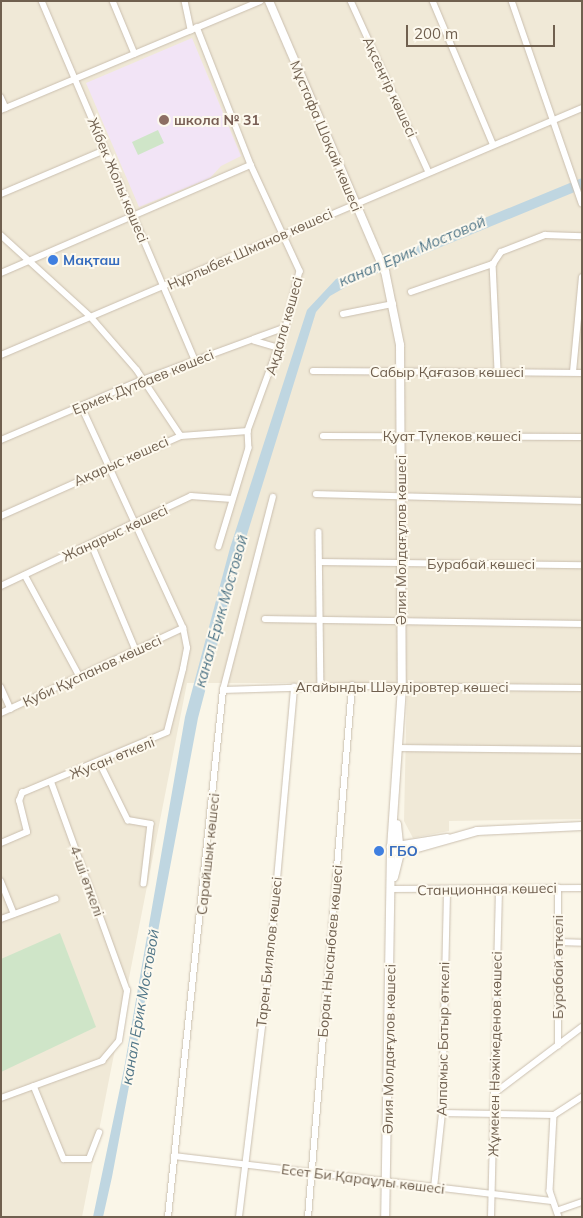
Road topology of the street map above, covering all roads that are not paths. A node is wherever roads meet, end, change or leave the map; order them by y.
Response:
1 (42, 1) edge
2 (113, 1) edge
3 (185, 1) edge
4 (260, 1) edge
5 (269, 1) edge
6 (350, 1) edge
7 (433, 1) edge
8 (512, 1) edge
9 (194, 29) junction
10 (135, 54) junction
11 (75, 79) junction
12 (1, 97) edge
13 (582, 108) edge
14 (4, 109) edge
15 (555, 119) junction
16 (493, 144) junction
17 (105, 150) junction
18 (251, 165) junction
19 (429, 172) junction
20 (1, 194) edge
21 (582, 203) edge
22 (354, 204) junction
23 (133, 219) junction
24 (285, 234) junction
25 (1, 235) edge
26 (582, 236) edge
27 (29, 261) junction
28 (493, 264) junction
29 (385, 271) joint
30 (1, 273) edge
31 (582, 277) edge
32 (164, 286) junction
33 (411, 292) dead end
34 (393, 304) junction
35 (342, 314) dead end
36 (91, 318) junction
37 (286, 327) junction
38 (254, 341) junction
39 (279, 348) junction
40 (1, 355) edge
41 (195, 359) junction
42 (313, 371) dead end
43 (498, 372) junction
44 (573, 372) junction
45 (400, 373) junction
46 (582, 373) edge
47 (142, 380) junction
48 (81, 406) junction
49 (248, 431) junction
50 (401, 435) junction
51 (181, 436) junction
52 (323, 436) dead end
53 (582, 437) edge
54 (1, 440) edge
55 (107, 466) junction
56 (316, 494) dead end
57 (272, 496) dead end
58 (401, 496) junction
59 (232, 499) junction
60 (582, 501) edge
61 (1, 516) edge
62 (135, 526) junction
63 (318, 532) dead end
64 (92, 545) junction
65 (218, 547) dead end
66 (320, 562) junction
67 (402, 563) junction
68 (582, 565) edge
69 (25, 575) junction
70 (1, 586) edge
71 (265, 619) dead end
72 (322, 620) junction
73 (402, 623) junction
74 (582, 624) edge
75 (183, 628) junction
76 (136, 650) junction
77 (79, 675) junction
78 (321, 686) junction
79 (352, 686) junction
80 (402, 686) junction
81 (294, 687) junction
82 (1, 688) edge
83 (582, 688) edge
84 (223, 690) junction
85 (11, 709) junction
86 (1, 713) edge
87 (400, 748) junction
88 (582, 750) edge
89 (100, 763) junction
90 (51, 782) junction
91 (396, 812) junction
92 (582, 826) edge
93 (399, 842) junction
94 (1, 843) edge
95 (419, 844) junction
96 (391, 847) junction
97 (400, 853) junction
98 (398, 866) junction
99 (1, 881) edge
100 (144, 884) dead end
101 (392, 885) junction
102 (558, 888) junction
103 (582, 888) edge
104 (447, 890) junction
105 (499, 891) junction
106 (55, 899) dead end
107 (14, 914) junction
108 (1, 920) edge
109 (558, 942) junction
110 (582, 943) edge
111 (582, 1027) edge
112 (558, 1046) junction
113 (34, 1086) junction
114 (495, 1092) junction
115 (582, 1097) edge
116 (1, 1098) edge
117 (442, 1113) junction
118 (494, 1113) junction
119 (554, 1115) junction
120 (99, 1133) dead end
121 (174, 1156) junction
122 (244, 1163) junction
123 (312, 1175) junction
124 (386, 1184) junction
125 (434, 1188) junction
126 (491, 1194) junction
127 (551, 1201) junction
128 (582, 1202) edge
129 (559, 1210) junction
130 (168, 1217) edge
131 (239, 1217) edge
132 (308, 1217) edge
133 (385, 1217) edge
134 (491, 1217) edge
135 (559, 1217) edge

1 - 11 street, Жібек Жолы көшесі
2 - 10 street
3 - 9 street, Ақдала көшесі
4 - 9 street
5 - 22 main road, Мұстафа Шоқай көшесi
6 - 19 street, Ақсеңгір көшесі
7 - 16 street
8 - 15 street
9 - 10 street
9 - 18 street, Ақдала көшесі
10 - 11 street
11 - 14 street
11 - 17 street, Жібек Жолы көшесі
12 - 14 street
13 - 15 street, Нұрлыбек Шманов көшесі
15 - 16 street, Нұрлыбек Шманов көшесі
15 - 21 street
16 - 19 street, Нұрлыбек Шманов көшесі
17 - 20 street
17 - 23 street, Жібек Жолы көшесі
18 - 23 street
18 - 24 street, Ақдала көшесі
19 - 22 street, Нұрлыбек Шманов көшесі
22 - 24 street, Нұрлыбек Шманов көшесі
22 - 29 main road, Мұстафа Шоқай көшесi
23 - 27 street
23 - 32 street, Жібек Жолы көшесі
24 - 32 street, Нұрлыбек Шманов көшесі
24 - 37 street, Ақдала көшесі
25 - 27 street
26 - 28 street
27 - 30 street
27 - 36 street
28 - 33 street
28 - 43 street
29 - 34 main road, Әлия Молдағұлов көшесі
31 - 44 street
32 - 36 street, Нұрлыбек Шманов көшесі
32 - 41 street, Жібек Жолы көшесі
34 - 35 street
34 - 45 main road, Әлия Молдағұлов көшесі
36 - 40 street, Нұрлыбек Шманов көшесі
36 - 47 street
37 - 38 street, Ермек Дүтбаев көшесi
37 - 39 street, Ақдала көшесі
38 - 39 street
38 - 41 street, Ермек Дүтбаев көшесi
39 - 49 street, Ақдала көшесі
41 - 47 street, Ермек Дүтбаев көшесi
42 - 45 street, Сабыр Қағазов көшесі
43 - 44 street, Сабыр Қағазов көшесі
43 - 45 street, Сабыр Қағазов көшесі
44 - 46 street, Сабыр Қағазов көшесі
45 - 50 main road, Әлия Молдағұлов көшесі
47 - 48 street, Ермек Дүтбаев көшесi
47 - 51 street
48 - 54 street, Ермек Дүтбаев көшесi
48 - 55 street
49 - 51 street, Ақарыс көшесi
49 - 59 street, Ақдала көшесі
50 - 52 street, Қуат Түлеков көшесі
50 - 53 street, Қуат Түлеков көшесі
50 - 58 main road, Әлия Молдағұлов көшесі
51 - 55 street, Ақарыс көшесi
55 - 61 street, Ақарыс көшесi
55 - 62 street
56 - 58 street
57 - 84 street, Сарайшық көшесі
58 - 60 street
58 - 67 main road, Әлия Молдағұлов көшесі
59 - 62 street, Жанарыс көшесі
59 - 65 street, Ақдала көшесі
62 - 64 street, Жанарыс көшесі
62 - 75 street
63 - 66 street
64 - 69 street, Жанарыс көшесі
64 - 76 street
66 - 67 street, Бурабай көшесi
66 - 72 street
67 - 68 street, Бурабай көшесi
67 - 73 main road, Әлия Молдағұлов көшесі
69 - 70 street, Жанарыс көшесі
69 - 77 street
71 - 72 street
72 - 73 street
72 - 78 street
73 - 74 street
73 - 80 main road, Әлия Молдағұлов көшесі
75 - 76 street, Куби Құспанов көшесi
75 - 89 street, Жусан өткелі
76 - 77 street, Куби Құспанов көшесi
77 - 85 street, Куби Құспанов көшесi
78 - 79 street, Агайынды Шәудіровтер көшесi
78 - 81 street, Агайынды Шәудіровтер көшесi
79 - 80 street, Агайынды Шәудіровтер көшесi
79 - 123 street, Боран Нысанбаев көшесі
80 - 83 street, Агайынды Шәудіровтер көшесi
80 - 87 main road, Әлия Молдағұлов көшесі
81 - 84 street, Агайынды Шәудіровтер көшесi
81 - 122 street, Тарен Билялов көшесі
82 - 85 street
84 - 121 street, Сарайшық көшесі
85 - 86 street, Куби Құспанов көшесi
87 - 88 street
87 - 91 main road, Әлия Молдағұлов көшесі
89 - 90 street, Жусан өткелі
89 - 100 street
90 - 94 street, Жусан өткелі
90 - 113 street, 4-шi өткелi
91 - 93 main road, Әлия Молдағұлов көшесі
91 - 95 main road
91 - 96 main road, Әлия Молдағұлов көшесі
92 - 95 main road
93 - 95 main road
93 - 96 main road
93 - 97 main road, Әлия Молдағұлов көшесі
95 - 97 main road
95 - 98 main road
96 - 97 main road
96 - 101 main road, Әлия Молдағұлов көшесі
97 - 98 main road, Әлия Молдағұлов көшесі
98 - 101 main road, Әлия Молдағұлов көшесі
99 - 107 street
101 - 104 street, Станционная көшесі
101 - 124 main road, Әлия Молдағұлов көшесі
102 - 103 street, Станционная көшесі
102 - 105 street, Станционная көшесі
102 - 109 street, Бурабай өткелі
104 - 105 street, Станционная көшесі
104 - 117 street, Алпамыс Батыр өткелі
105 - 114 street, Жұмекен Нәжімеденов көшесі
106 - 107 street
107 - 108 street
109 - 110 street
109 - 112 street, Бурабай өткелі
111 - 112 street
112 - 114 street
113 - 116 street
113 - 120 street
114 - 118 street, Жұмекен Нәжімеденов көшесі
115 - 119 street
117 - 118 street
117 - 125 street, Алпамыс Батыр өткелі
118 - 119 street
118 - 126 street, Жұмекен Нәжімеденов көшесі
119 - 127 street
121 - 122 street, Есет Би Қараұлы көшесі
121 - 130 street, Сарайшық көшесі
122 - 123 street, Есет Би Қараұлы көшесі
122 - 131 street, Тарен Билялов көшесі
123 - 124 street, Есет Би Қараұлы көшесі
123 - 132 street, Боран Нысанбаев көшесі
124 - 125 street, Есет Би Қараұлы көшесі
124 - 133 main road, Әлия Молдағұлов көшесі
125 - 126 street, Есет Би Қараұлы көшесі
126 - 127 street, Есет Би Қараұлы көшесі
126 - 134 street, Жұмекен Нәжімеденов көшесі
127 - 129 street
128 - 129 street
129 - 135 street

